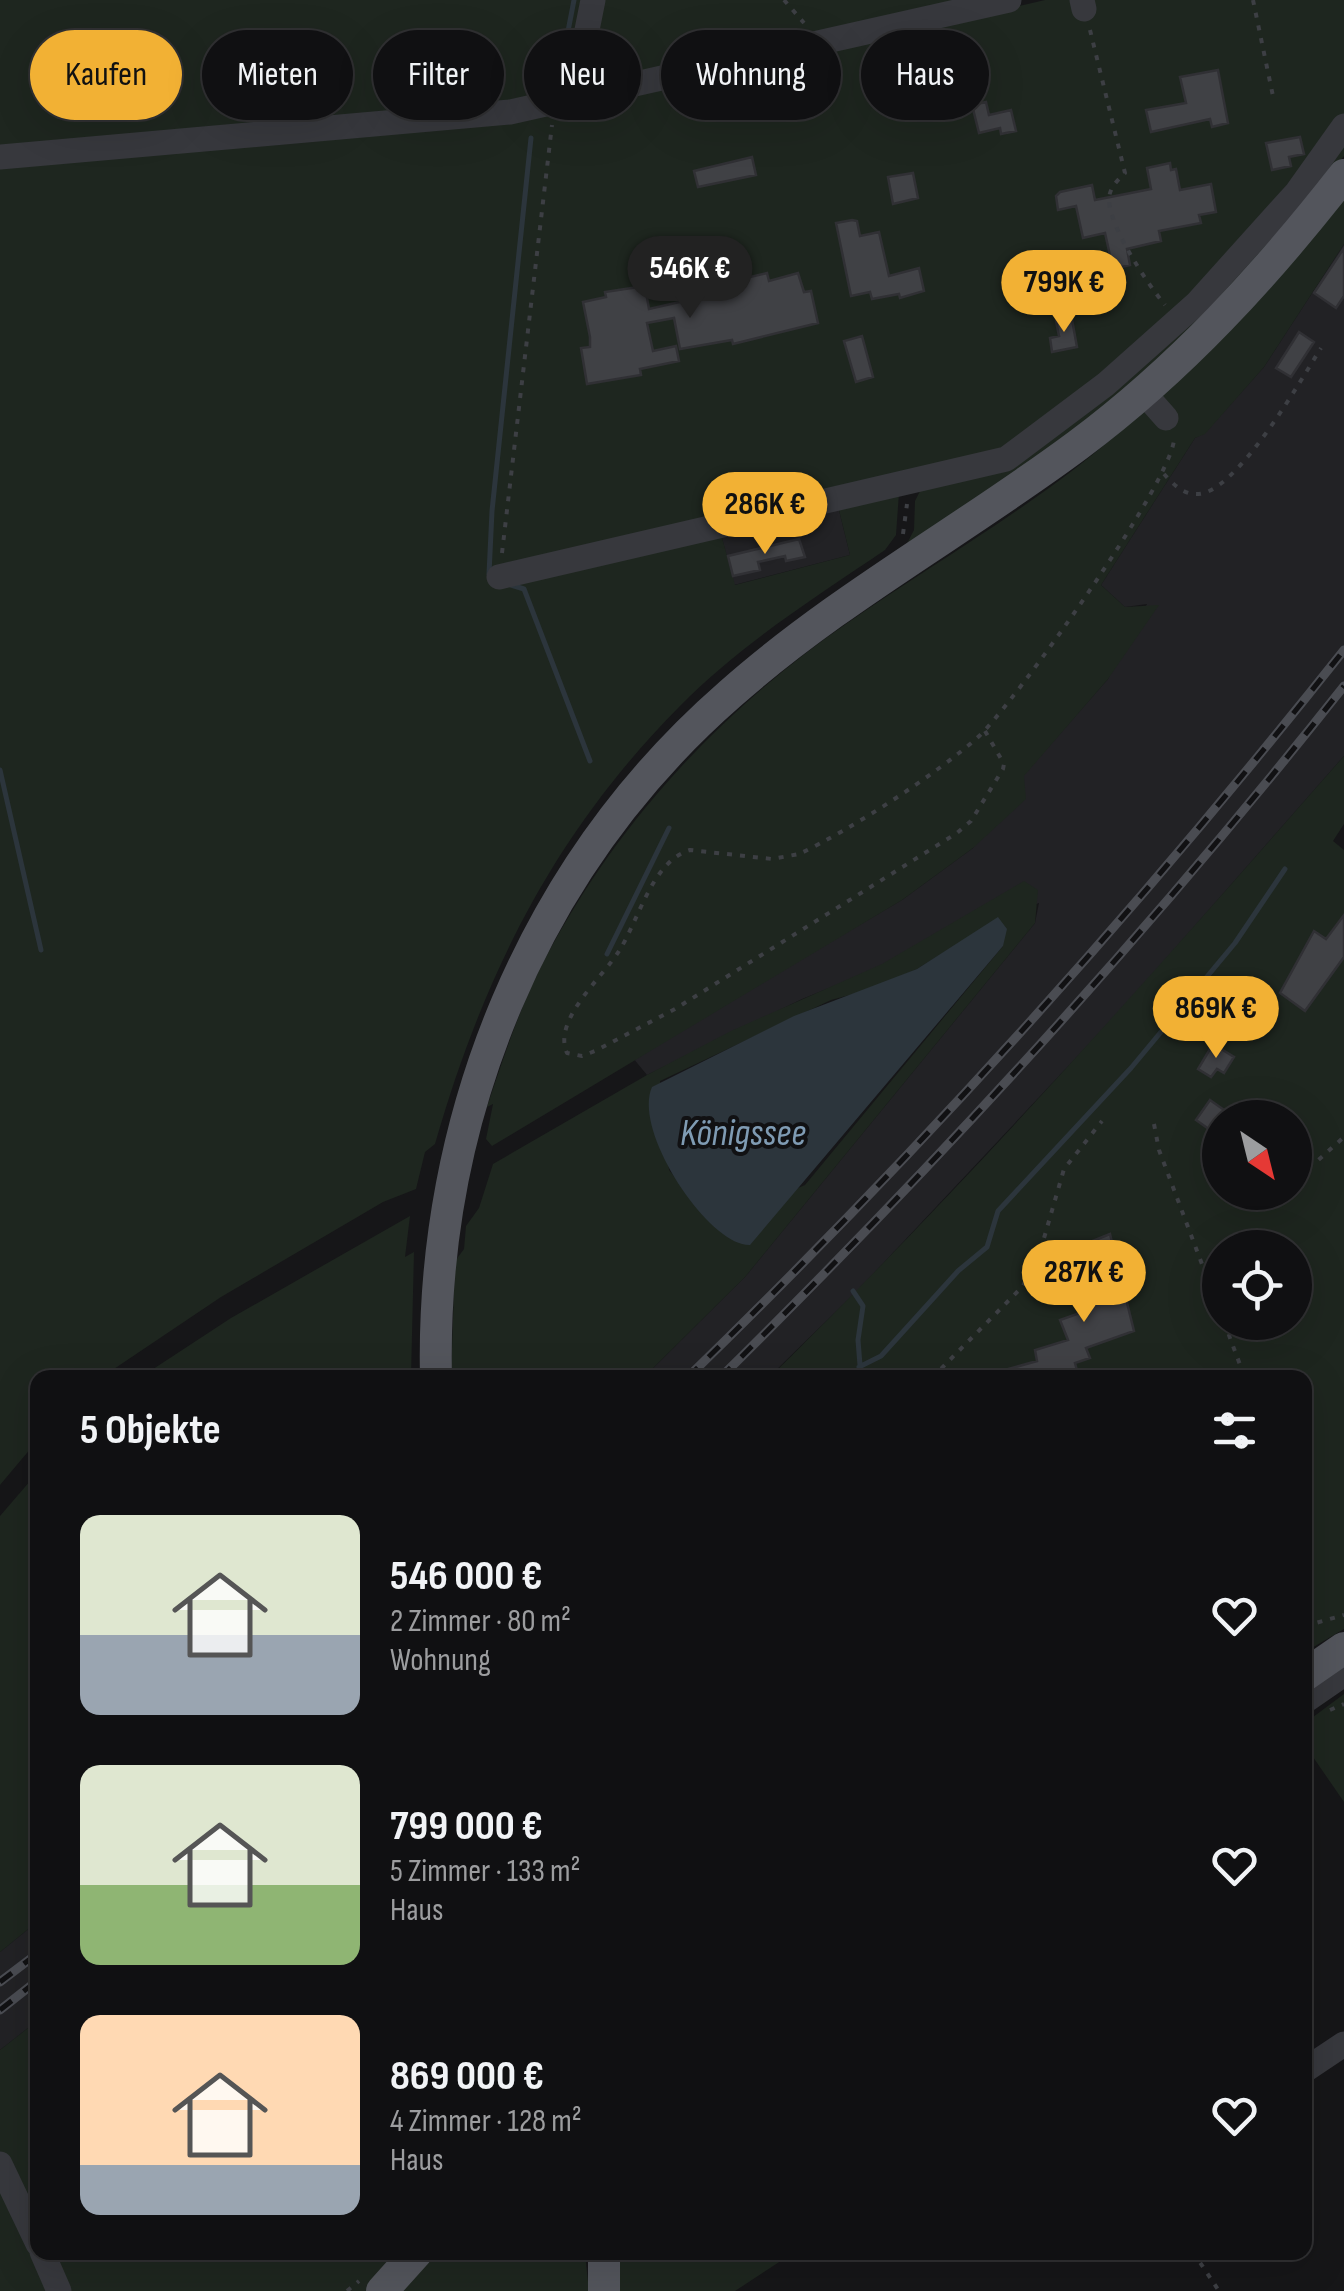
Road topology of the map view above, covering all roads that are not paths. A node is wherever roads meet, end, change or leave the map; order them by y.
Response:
1 (593, 0) edge
2 (1009, 0) edge
3 (587, 30) edge
4 (641, 84) edge
5 (524, 109) edge
6 (1344, 126) edge
7 (0, 158) edge
8 (1344, 175) edge
9 (1143, 392) junction
10 (1166, 418) road end
11 (500, 577) road end
12 (436, 1370) edge
13 (1344, 1648) edge
14 (1312, 1670) edge
15 (1344, 1674) edge
16 (1312, 1696) edge
17 (1344, 2044) edge
18 (1312, 2065) edge
19 (0, 2164) edge
20 (30, 2227) edge
21 (45, 2260) edge
22 (410, 2260) edge
23 (604, 2260) edge
24 (59, 2291) edge
25 (382, 2291) edge
26 (604, 2291) edge

1 - 3 street
2 - 4 street
5 - 7 street
6 - 11 street
8 - 9 main road
9 - 10 street
9 - 12 main road
13 - 14 main road
15 - 16 street
17 - 18 street
19 - 20 street
21 - 24 street
22 - 25 main road
23 - 26 main road

